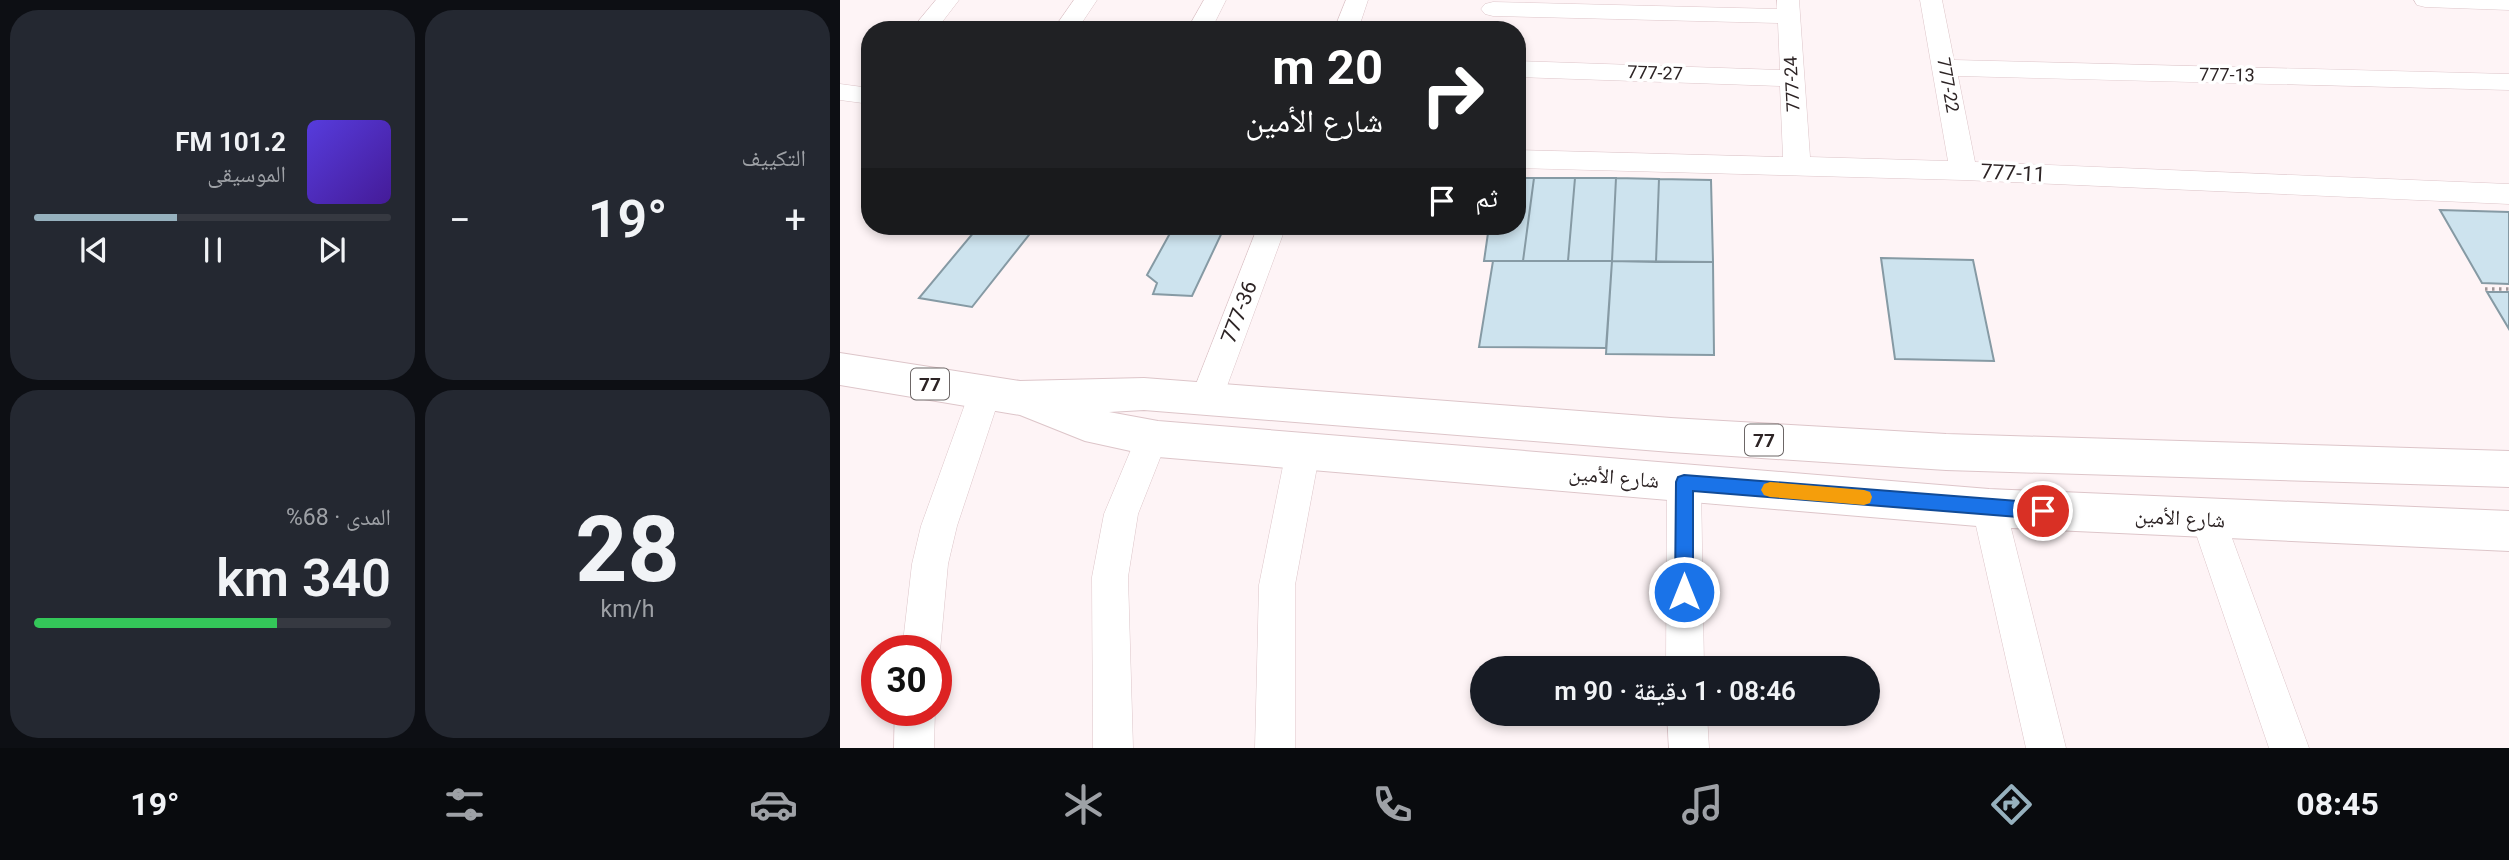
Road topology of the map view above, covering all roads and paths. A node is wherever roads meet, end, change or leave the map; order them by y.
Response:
1 (938, 0) edge
2 (948, 0) edge
3 (1086, 0) edge
4 (1215, 0) edge
5 (1357, 0) edge
6 (1931, 0) edge
7 (2425, 0) edge
8 (2509, 3) edge
9 (1788, 8) edge
10 (1492, 13) edge
11 (930, 21) edge
12 (1071, 21) edge
13 (1204, 21) edge
14 (1349, 21) edge
15 (1945, 68) junction
16 (1526, 69) edge
17 (1792, 78) junction
18 (2509, 82) edge
19 (840, 92) edge
20 (861, 95) edge
21 (1526, 159) edge
22 (1797, 168) junction
23 (1963, 171) junction
24 (2509, 194) edge
25 (1269, 235) edge
26 (2484, 289) dead end
27 (2509, 289) edge
28 (840, 369) edge
29 (1003, 395) junction
30 (1207, 397) junction
31 (1152, 438) junction
32 (1303, 451) junction
33 (2509, 469) edge
34 (1684, 482) junction
35 (1989, 508) junction
36 (2208, 519) junction
37 (2509, 531) edge
38 (923, 635) edge
39 (1685, 656) edge
40 (915, 726) edge
41 (1688, 726) edge
42 (914, 748) edge
43 (1113, 748) edge
44 (1275, 748) edge
45 (1689, 748) edge
46 (2046, 748) edge
47 (2289, 748) edge

1 - 2 street
2 - 11 street
3 - 12 street
4 - 13 street
5 - 14 street
6 - 15 street, 777-22
7 - 8 street
9 - 10 street
9 - 17 street, 777-24
15 - 18 street, 777-13
15 - 23 street, 777-22
16 - 17 street, 777-27
17 - 22 street, 777-24
19 - 20 street
21 - 22 street, 777-11
22 - 23 street, 777-11
23 - 24 street, 777-11
25 - 30 street, 777-36
26 - 27 path
28 - 29 main road, شارع الأمين / 77
29 - 30 main road, شارع الأمين / 77
29 - 31 main road, شارع الأمين / 77
29 - 38 street
30 - 33 main road, شارع الأمين / 77
31 - 32 main road, شارع الأمين / 77
31 - 43 street
32 - 34 main road, شارع الأمين / 77
32 - 44 street
34 - 35 main road, شارع الأمين / 77
34 - 39 street
35 - 36 main road, شارع الأمين / 77
35 - 46 street
36 - 37 main road, شارع الأمين / 77
36 - 47 street
40 - 42 street
41 - 45 street

